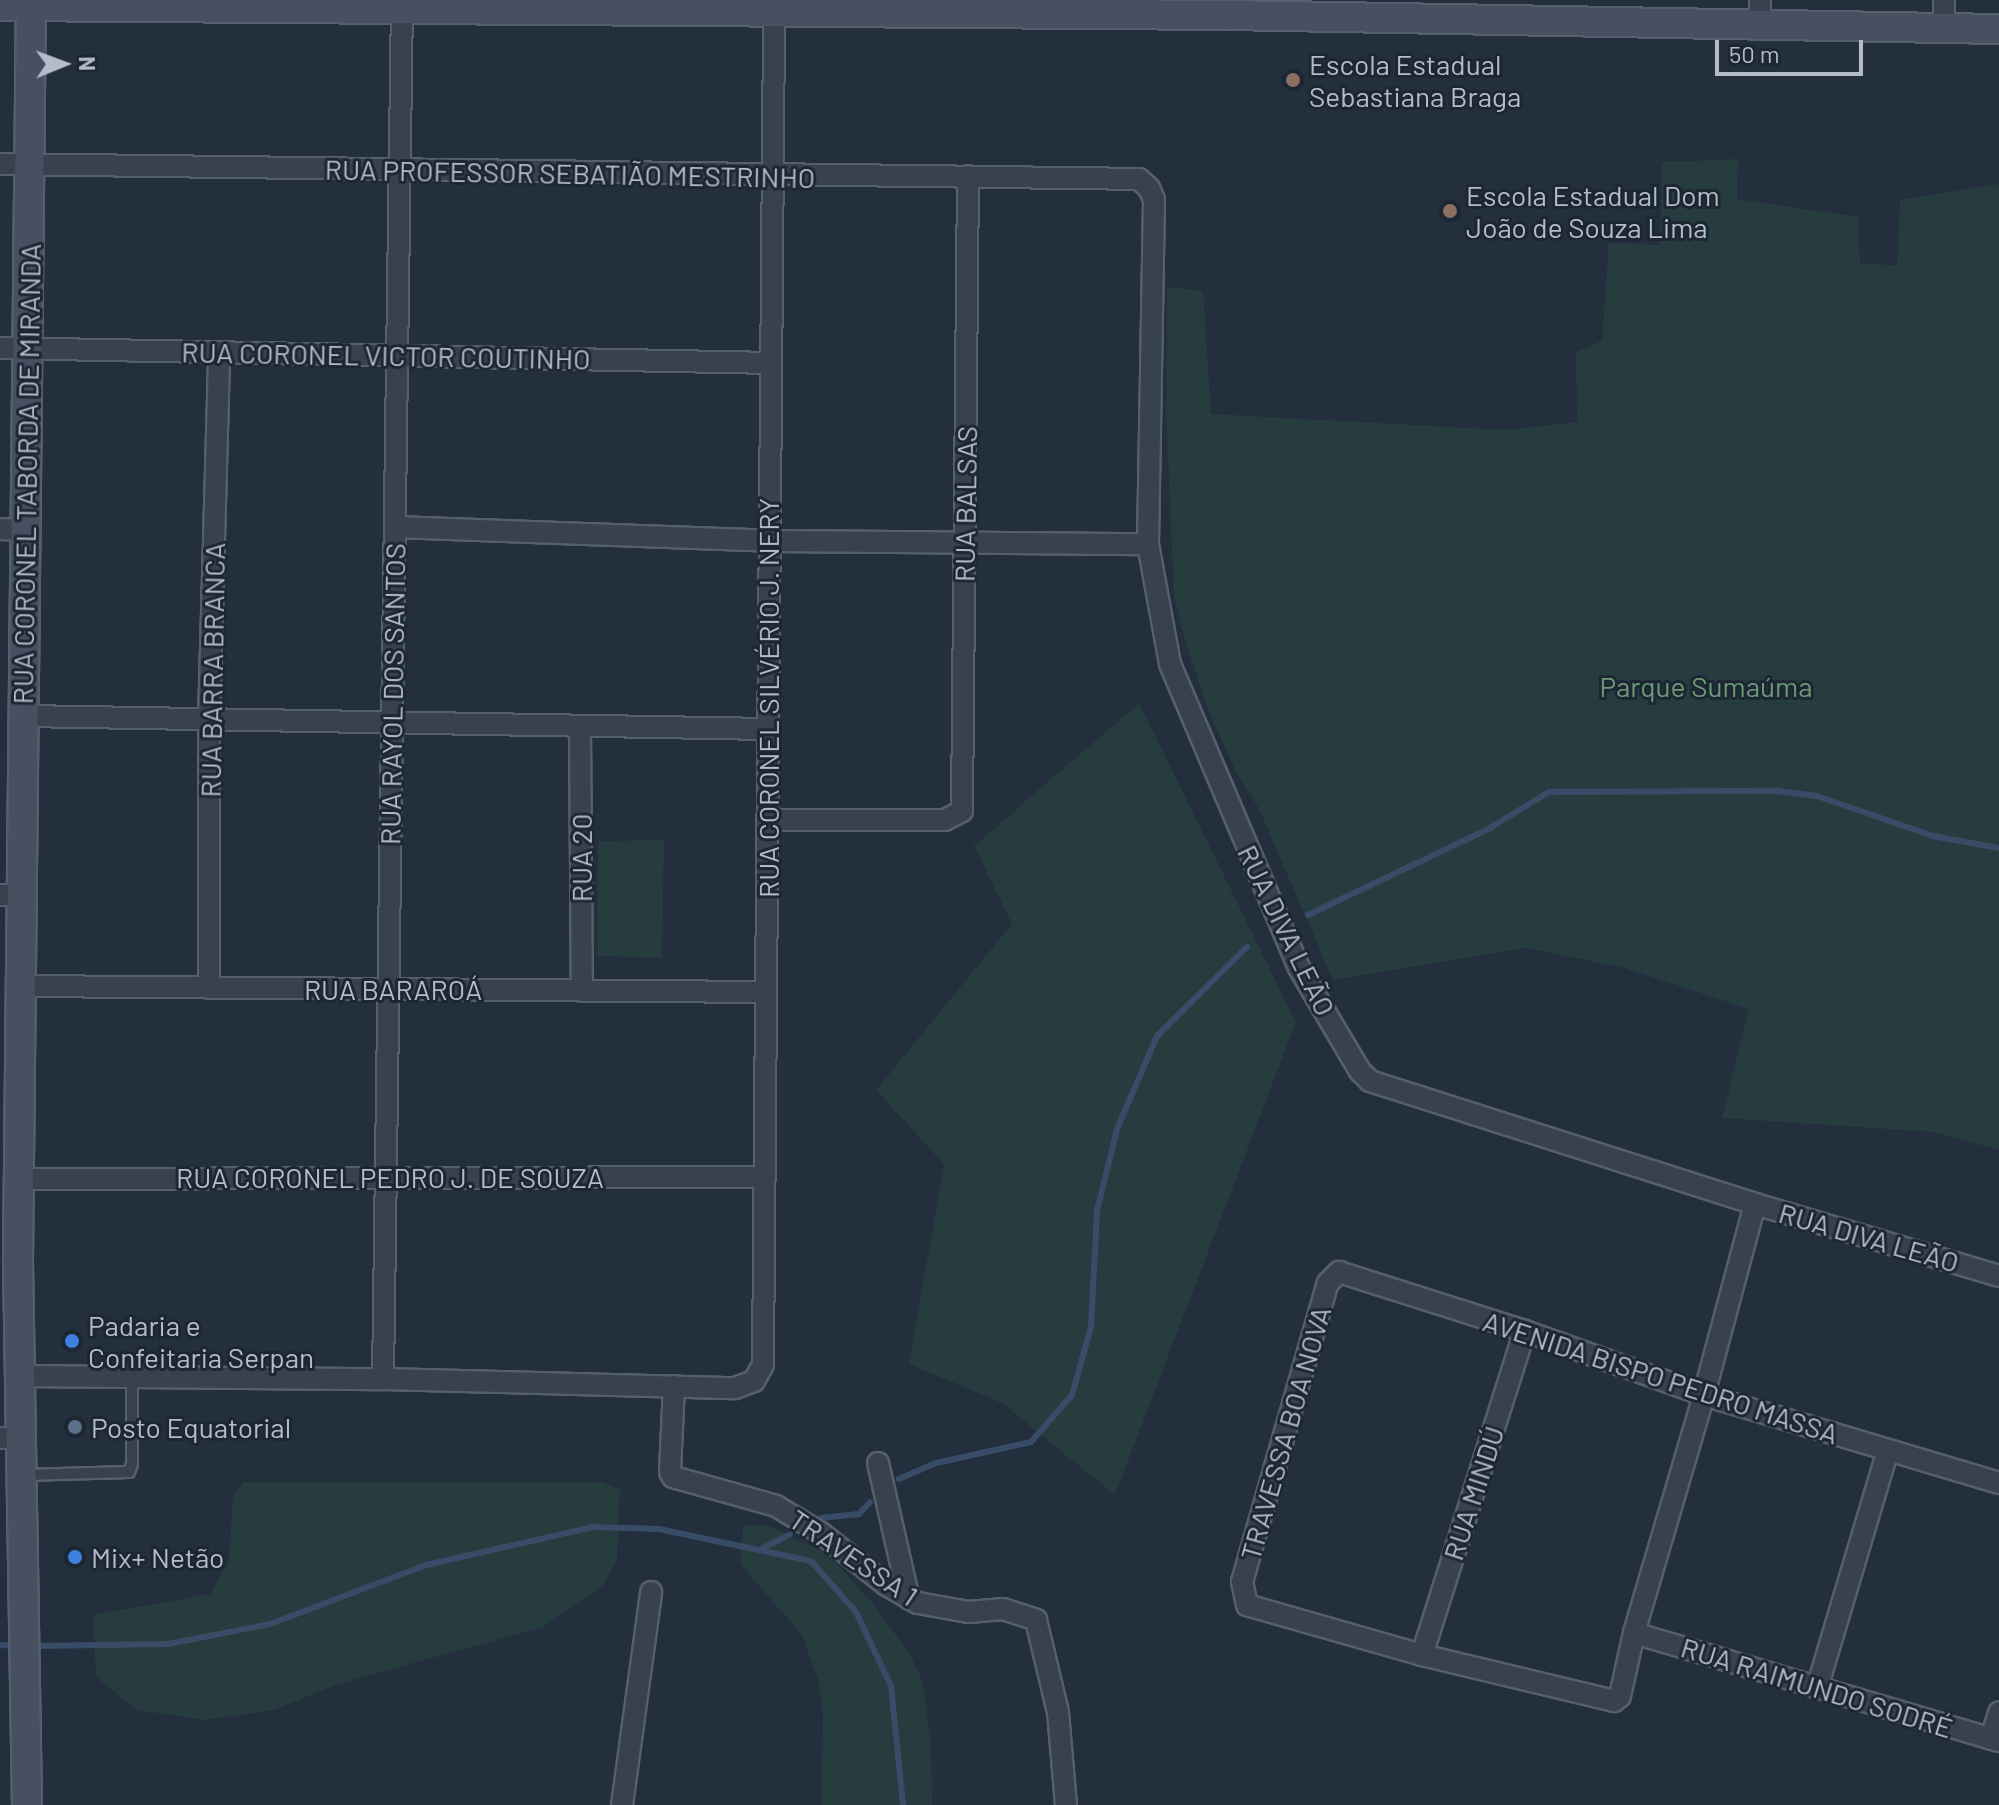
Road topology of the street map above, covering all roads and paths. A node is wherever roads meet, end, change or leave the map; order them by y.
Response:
1 (1944, 0) edge
2 (31, 3) edge
3 (316, 4) edge
4 (496, 5) edge
5 (0, 6) edge
6 (684, 6) edge
7 (866, 6) edge
8 (1047, 8) edge
9 (1227, 8) edge
10 (402, 9) junction
11 (1411, 10) edge
12 (1592, 11) edge
13 (774, 12) junction
14 (1760, 14) edge
15 (1999, 29) edge
16 (1944, 30) junction
17 (0, 164) edge
18 (29, 164) junction
19 (399, 171) junction
20 (968, 176) junction
21 (773, 177) junction
22 (1139, 179) joint
23 (14, 348) edge
24 (219, 352) junction
25 (397, 356) junction
26 (771, 363) junction
27 (395, 527) junction
28 (13, 529) edge
29 (964, 540) junction
30 (770, 541) junction
31 (1148, 544) junction
32 (24, 716) junction
33 (209, 719) junction
34 (392, 723) junction
35 (580, 726) junction
36 (768, 729) junction
37 (767, 820) junction
38 (11, 895) edge
39 (20, 986) junction
40 (209, 988) junction
41 (388, 989) junction
42 (582, 991) junction
43 (766, 992) junction
44 (10, 1076) edge
45 (384, 1176) junction
46 (762, 1177) junction
47 (19, 1179) junction
48 (1755, 1204) junction
49 (9, 1260) edge
50 (1999, 1276) edge
51 (1328, 1283) joint
52 (1525, 1331) junction
53 (20, 1376) junction
54 (132, 1377) junction
55 (383, 1379) junction
56 (674, 1386) junction
57 (1704, 1395) junction
58 (10, 1438) edge
59 (1888, 1450) junction
60 (878, 1463) dead end
61 (21, 1475) junction
62 (1999, 1483) edge
63 (651, 1592) dead end
64 (909, 1599) junction
65 (1634, 1633) junction
66 (1422, 1655) junction
67 (1817, 1688) junction
68 (1999, 1712) edge
69 (1995, 1740) edge
70 (27, 1805) edge
71 (622, 1805) edge
72 (1066, 1805) edge

1 - 16 street
2 - 3 street
2 - 5 street
2 - 18 street, RUA CORONEL TABORDA DE MIRANDA
3 - 10 street
4 - 6 street
4 - 10 street
6 - 13 street
7 - 8 street
7 - 13 street
8 - 9 street
9 - 11 street
10 - 19 street, RUA RAYOL DOS SANTOS
11 - 12 street
12 - 14 street
13 - 21 street, RUA CORONEL SILVÉRIO J. NERY
14 - 16 street
15 - 16 street
17 - 18 street, RUA PROFESSOR SEBATIÃO MESTRINHO
18 - 19 street, RUA PROFESSOR SEBATIÃO MESTRINHO
18 - 23 street, RUA CORONEL TABORDA DE MIRANDA
19 - 21 street, RUA PROFESSOR SEBATIÃO MESTRINHO
19 - 25 street, RUA RAYOL DOS SANTOS
20 - 21 street, RUA PROFESSOR SEBATIÃO MESTRINHO
20 - 22 street, RUA PROFESSOR SEBATIÃO MESTRINHO
20 - 29 street, RUA BALSAS
21 - 26 street, RUA CORONEL SILVÉRIO J. NERY
22 - 31 street, RUA DIVA LEÃO
23 - 24 street, RUA CORONEL VICTOR COUTINHO
23 - 28 street, RUA CORONEL TABORDA DE MIRANDA
24 - 25 street, RUA CORONEL VICTOR COUTINHO
24 - 33 street, RUA BARRA BRANCA
25 - 26 street, RUA CORONEL VICTOR COUTINHO
25 - 27 street, RUA RAYOL DOS SANTOS
26 - 30 street, RUA CORONEL SILVÉRIO J. NERY
27 - 30 street
27 - 34 street, RUA RAYOL DOS SANTOS
28 - 32 street, RUA CORONEL TABORDA DE MIRANDA
29 - 30 street
29 - 31 street
29 - 37 street, RUA BALSAS
30 - 36 street, RUA CORONEL SILVÉRIO J. NERY
31 - 48 street, RUA DIVA LEÃO
32 - 33 street
32 - 38 street, RUA CORONEL TABORDA DE MIRANDA
33 - 34 street
33 - 40 street, RUA BARRA BRANCA
34 - 35 street
34 - 41 street, RUA RAYOL DOS SANTOS
35 - 36 street
35 - 42 street, RUA 20
36 - 37 street, RUA CORONEL SILVÉRIO J. NERY
37 - 43 street, RUA CORONEL SILVÉRIO J. NERY
38 - 39 street, RUA CORONEL TABORDA DE MIRANDA
39 - 40 street, RUA BARAROÁ
39 - 44 street, RUA CORONEL TABORDA DE MIRANDA
40 - 41 street, RUA BARAROÁ
41 - 42 street, RUA BARAROÁ
41 - 45 street, RUA RAYOL DOS SANTOS
42 - 43 street, RUA BARAROÁ
43 - 46 street, RUA CORONEL SILVÉRIO J. NERY
44 - 47 street, RUA CORONEL TABORDA DE MIRANDA
45 - 46 street, RUA CORONEL PEDRO J. DE SOUZA
45 - 47 street, RUA CORONEL PEDRO J. DE SOUZA
45 - 55 street, RUA RAYOL DOS SANTOS
46 - 56 street, RUA CORONEL SILVÉRIO J. NERY
47 - 49 street, RUA CORONEL TABORDA DE MIRANDA
48 - 50 street, RUA DIVA LEÃO
48 - 57 street
49 - 53 street, RUA CORONEL TABORDA DE MIRANDA
51 - 52 street, AVENIDA BISPO PEDRO MASSA
51 - 66 street, TRAVESSA BOA NOVA
52 - 57 street, AVENIDA BISPO PEDRO MASSA
52 - 66 street, RUA MINDÚ
53 - 54 street
53 - 58 street, RUA CORONEL TABORDA DE MIRANDA
54 - 55 street
54 - 61 lane
55 - 56 street
56 - 64 street, TRAVESSA 1
57 - 59 street, AVENIDA BISPO PEDRO MASSA
57 - 65 street
58 - 61 street, RUA CORONEL TABORDA DE MIRANDA
59 - 62 street, AVENIDA BISPO PEDRO MASSA
59 - 67 street
60 - 64 street
61 - 70 street, RUA CORONEL TABORDA DE MIRANDA
63 - 71 street
64 - 72 street, TRAVESSA 1
65 - 66 street
65 - 67 street, RUA RAIMUNDO SODRÉ
67 - 69 street, RUA RAIMUNDO SODRÉ
68 - 69 street

